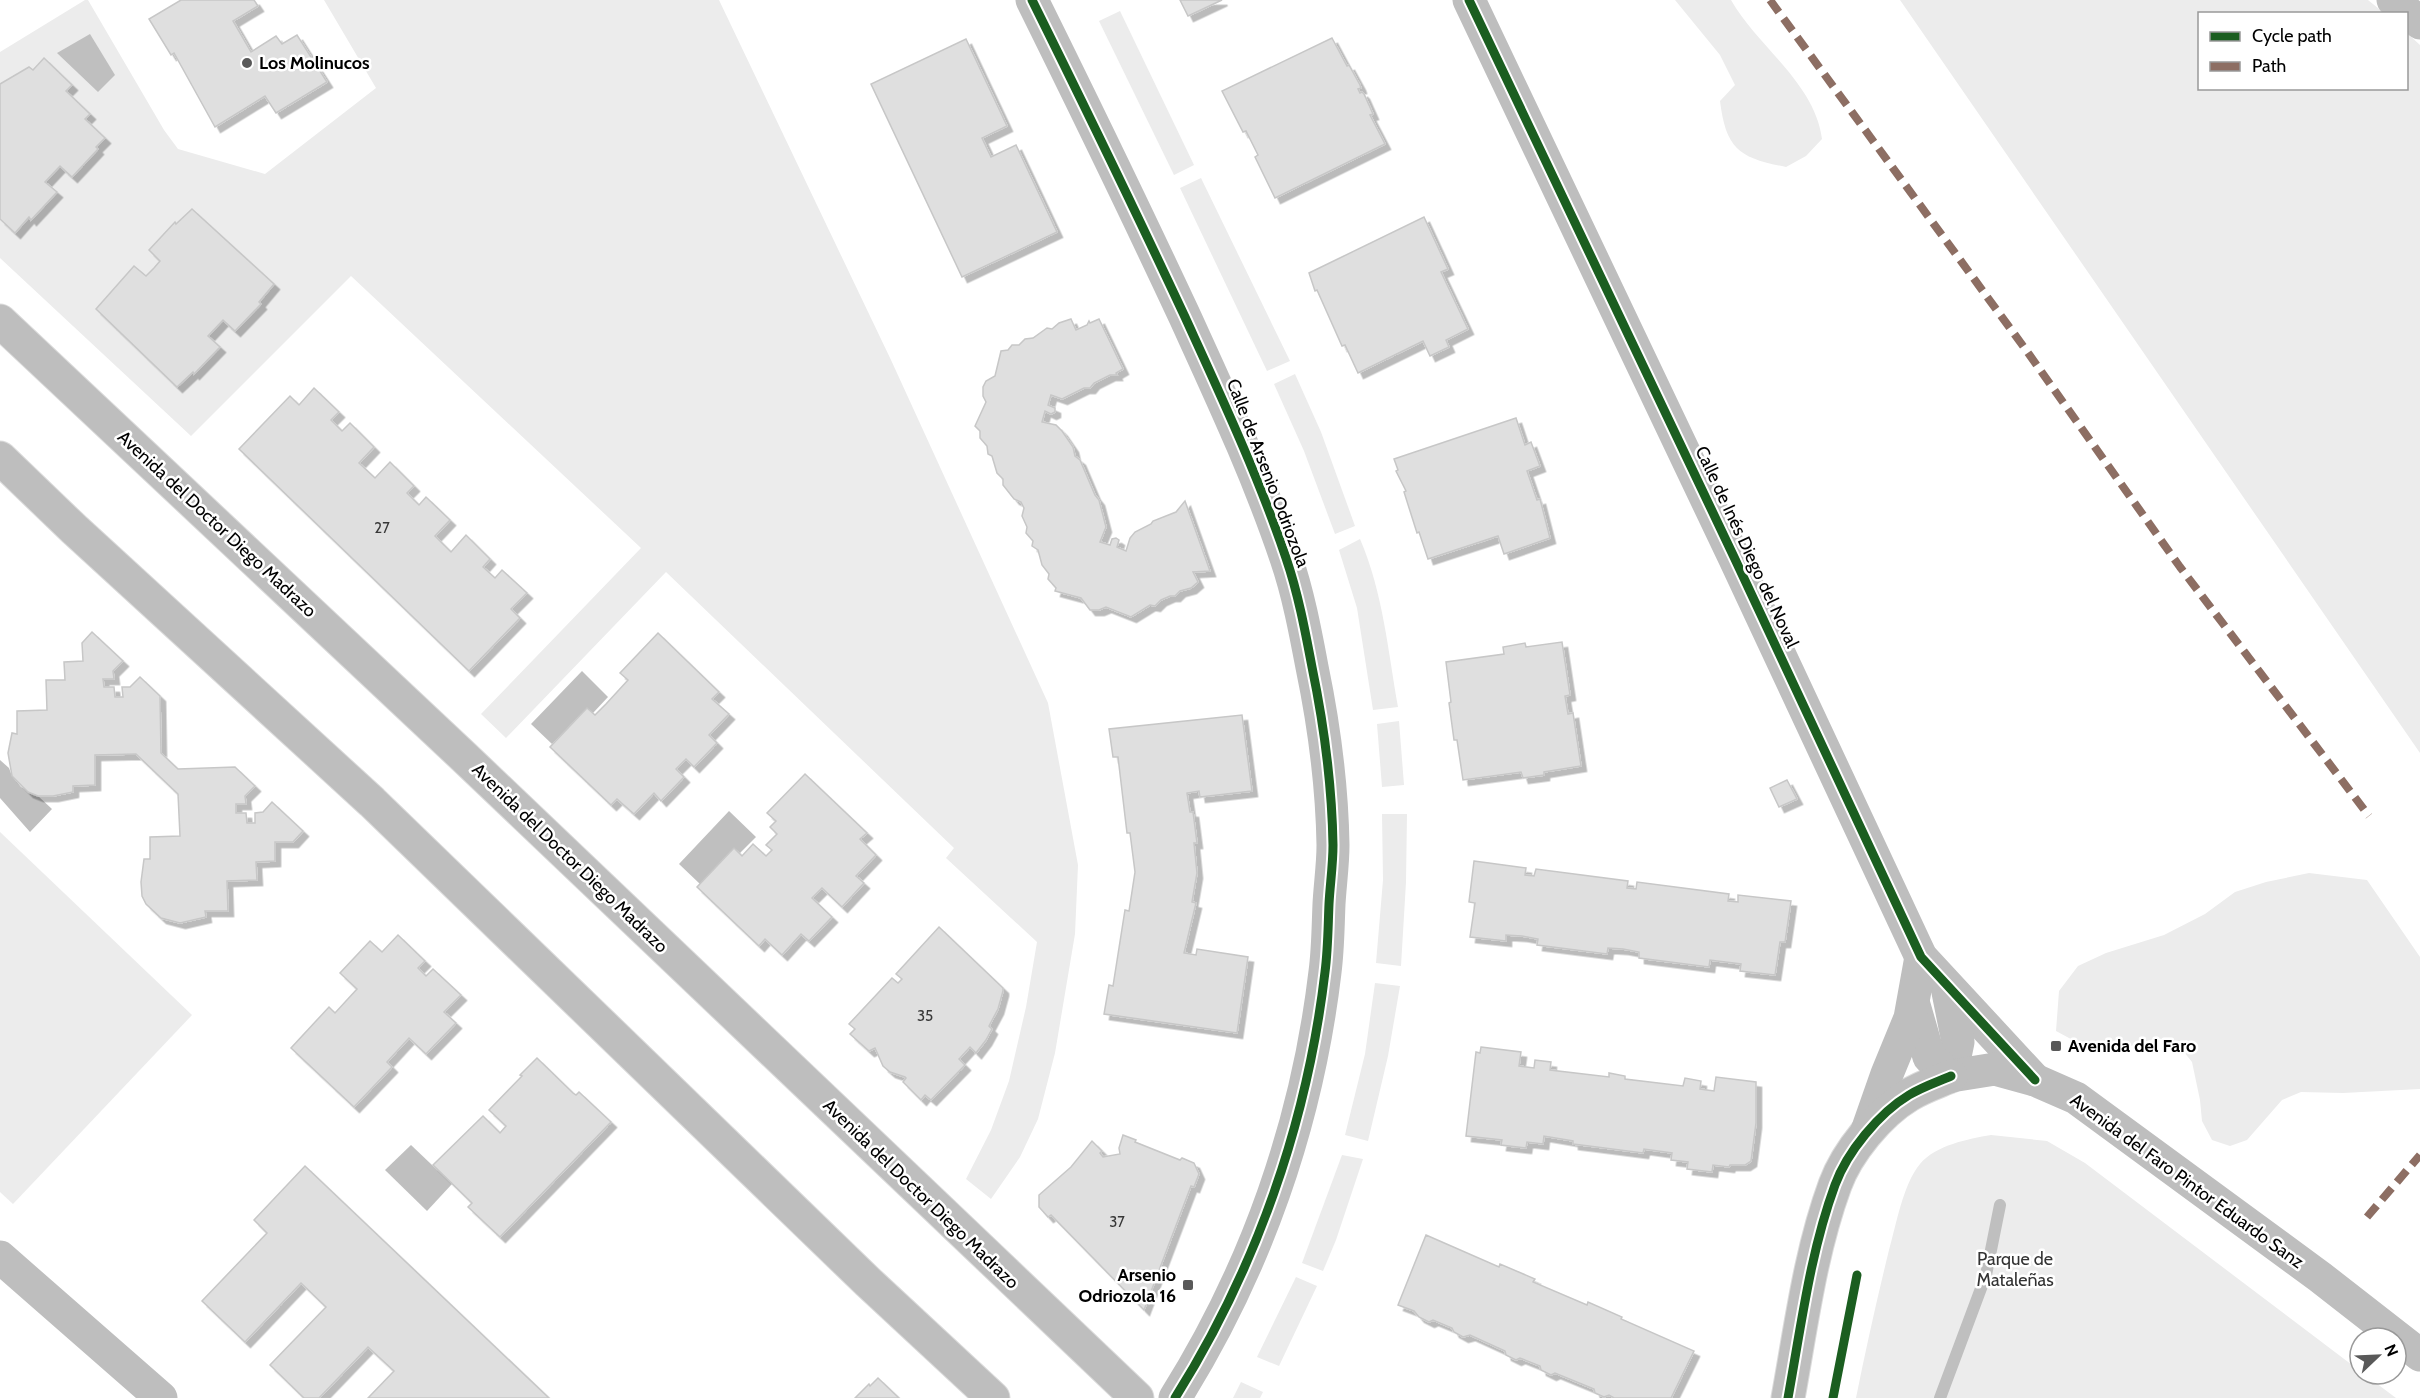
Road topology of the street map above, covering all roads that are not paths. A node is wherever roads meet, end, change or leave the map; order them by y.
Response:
1 (1032, 0) edge
2 (1469, 0) edge
3 (2393, 0) edge
4 (2407, 12) edge
5 (2408, 13) edge
6 (2420, 23) edge
7 (0, 321) edge
8 (0, 458) edge
9 (1921, 957) junction
10 (1947, 986) junction
11 (1914, 1005) junction
12 (1951, 1076) junction
13 (2035, 1080) junction
14 (1867, 1131) junction
15 (0, 1257) edge
16 (2420, 1355) edge
17 (160, 1398) edge
18 (993, 1398) edge
19 (1137, 1398) edge
20 (1175, 1398) edge
21 (1788, 1398) edge

1 - 20 street, Calle de Arsenio Odriozola
2 - 9 street, Calle de Inés Diego del Noval
3 - 4 street
5 - 6 street
7 - 19 street, Avenida del Doctor Diego Madrazo
8 - 18 street
9 - 10 street, Calle de Inés Diego del Noval
9 - 11 street
10 - 12 street
10 - 13 street, Calle de Inés Diego del Noval
11 - 12 street
11 - 14 street
12 - 13 street, Avenida del Faro Pintor Eduardo Sanz
12 - 14 street, Avenida del Faro Pintor Eduardo Sanz
13 - 16 street, Avenida del Faro Pintor Eduardo Sanz
14 - 21 street, Avenida del Faro Pintor Eduardo Sanz
15 - 17 street

